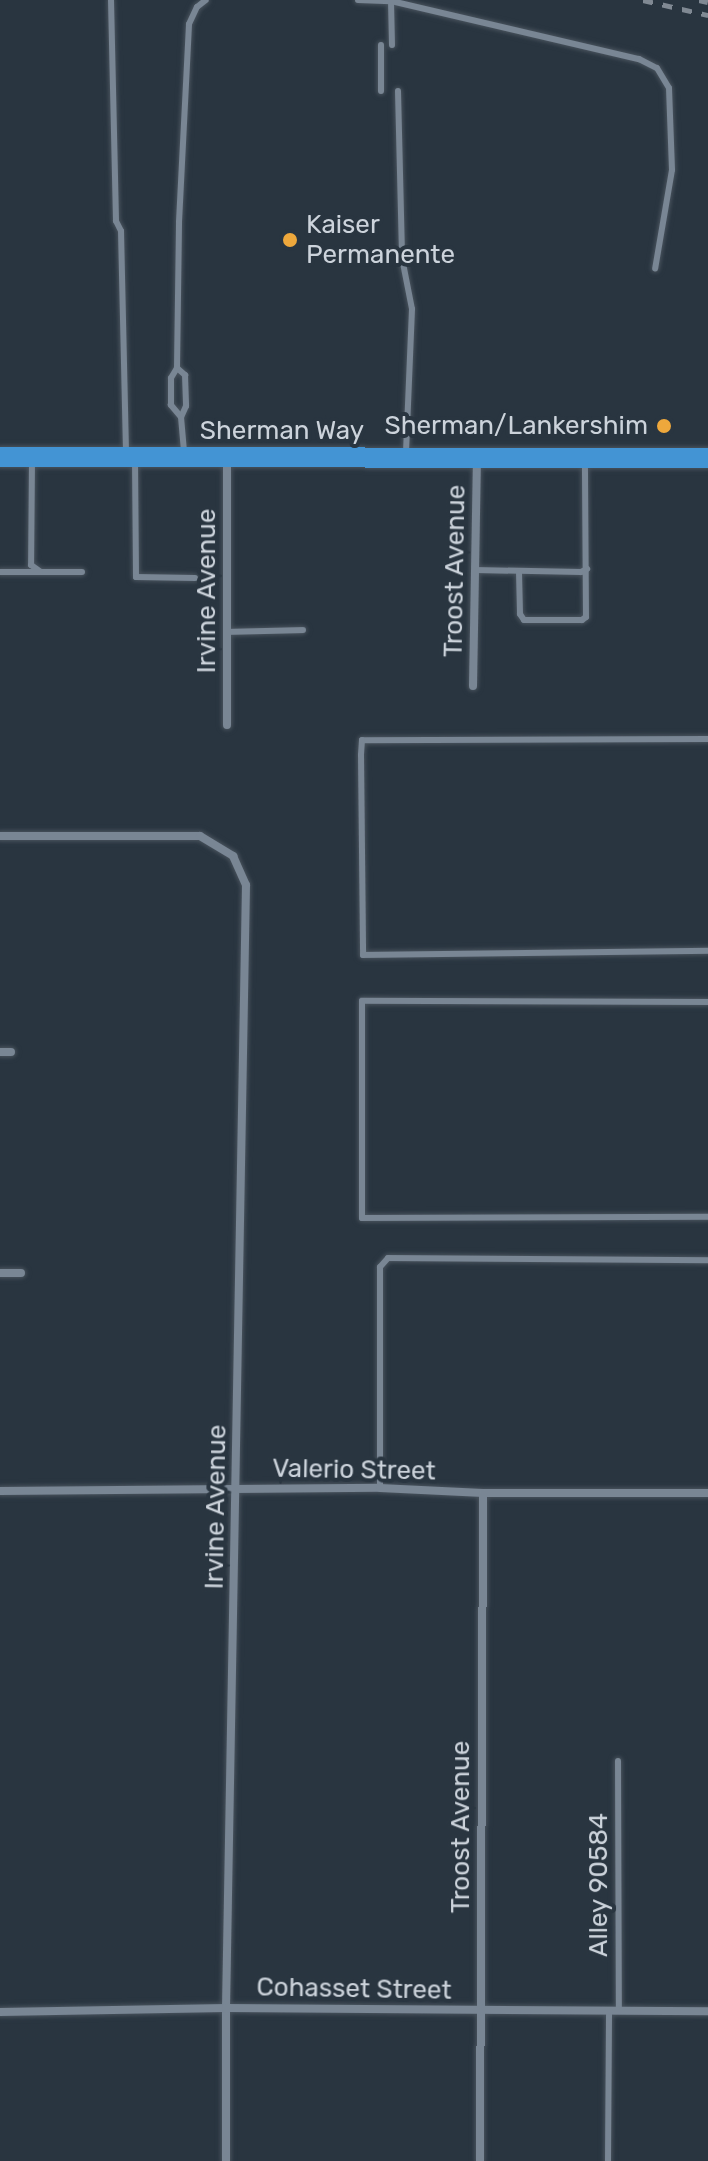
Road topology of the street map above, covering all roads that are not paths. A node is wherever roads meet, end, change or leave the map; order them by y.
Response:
1 (111, 0) edge
2 (206, 0) edge
3 (358, 0) edge
4 (391, 1) edge
5 (381, 45) dead end
6 (392, 45) dead end
7 (381, 91) dead end
8 (398, 91) dead end
9 (655, 269) dead end
10 (177, 368) junction
11 (181, 417) junction
12 (0, 457) edge
13 (32, 457) junction
14 (130, 457) junction
15 (184, 457) junction
16 (227, 457) junction
17 (406, 457) junction
18 (477, 457) junction
19 (585, 458) junction
20 (708, 458) edge
21 (587, 569) junction
22 (475, 570) junction
23 (0, 572) edge
24 (41, 572) junction
25 (82, 572) dead end
26 (519, 572) junction
27 (195, 578) dead end
28 (303, 630) dead end
29 (227, 632) junction
30 (473, 686) dead end
31 (227, 725) dead end
32 (708, 739) edge
33 (0, 836) edge
34 (708, 951) edge
35 (708, 1002) edge
36 (0, 1052) edge
37 (11, 1052) dead end
38 (708, 1217) edge
39 (708, 1260) edge
40 (0, 1273) edge
41 (21, 1273) dead end
42 (237, 1488) junction
43 (380, 1488) junction
44 (0, 1491) edge
45 (483, 1493) junction
46 (708, 1493) edge
47 (618, 1761) dead end
48 (226, 2008) junction
49 (609, 2010) junction
50 (619, 2010) junction
51 (480, 2011) junction
52 (708, 2011) edge
53 (0, 2012) edge
54 (226, 2161) edge
55 (480, 2161) edge
56 (608, 2161) edge

1 - 14 lane
2 - 10 lane
3 - 4 lane
4 - 6 lane
4 - 9 lane
5 - 7 lane
8 - 17 lane
10 - 11 lane
10 - 11 lane
11 - 15 lane
12 - 13 main road, Sherman Way
13 - 14 main road, Sherman Way
13 - 24 lane
14 - 15 main road, Sherman Way
14 - 27 lane
15 - 16 main road, Sherman Way
16 - 17 main road, Sherman Way
16 - 29 street, Irvine Avenue
17 - 18 main road, Sherman Way
18 - 19 main road, Sherman Way
18 - 22 street, Troost Avenue
19 - 20 main road, Sherman Way
19 - 21 lane
21 - 26 lane
21 - 26 lane
22 - 26 lane
22 - 30 street, Troost Avenue
23 - 24 lane
24 - 25 lane
28 - 29 lane
29 - 31 street, Irvine Avenue
32 - 34 lane
33 - 42 street, Irvine Avenue
35 - 38 lane
36 - 37 street
39 - 43 lane
40 - 41 street
42 - 43 street, Valerio Street
42 - 44 street, Valerio Street
42 - 48 street, Irvine Avenue
43 - 45 street, Valerio Street
45 - 46 street, Valerio Street
45 - 51 street, Troost Avenue
47 - 50 lane, Alley 90584
48 - 51 street, Cohasset Street
48 - 53 street, Cohasset Street
48 - 54 street, Irvine Avenue
49 - 50 street, Cohasset Street
49 - 51 street, Cohasset Street
49 - 56 lane
50 - 52 street, Cohasset Street
51 - 55 street, Troost Avenue

